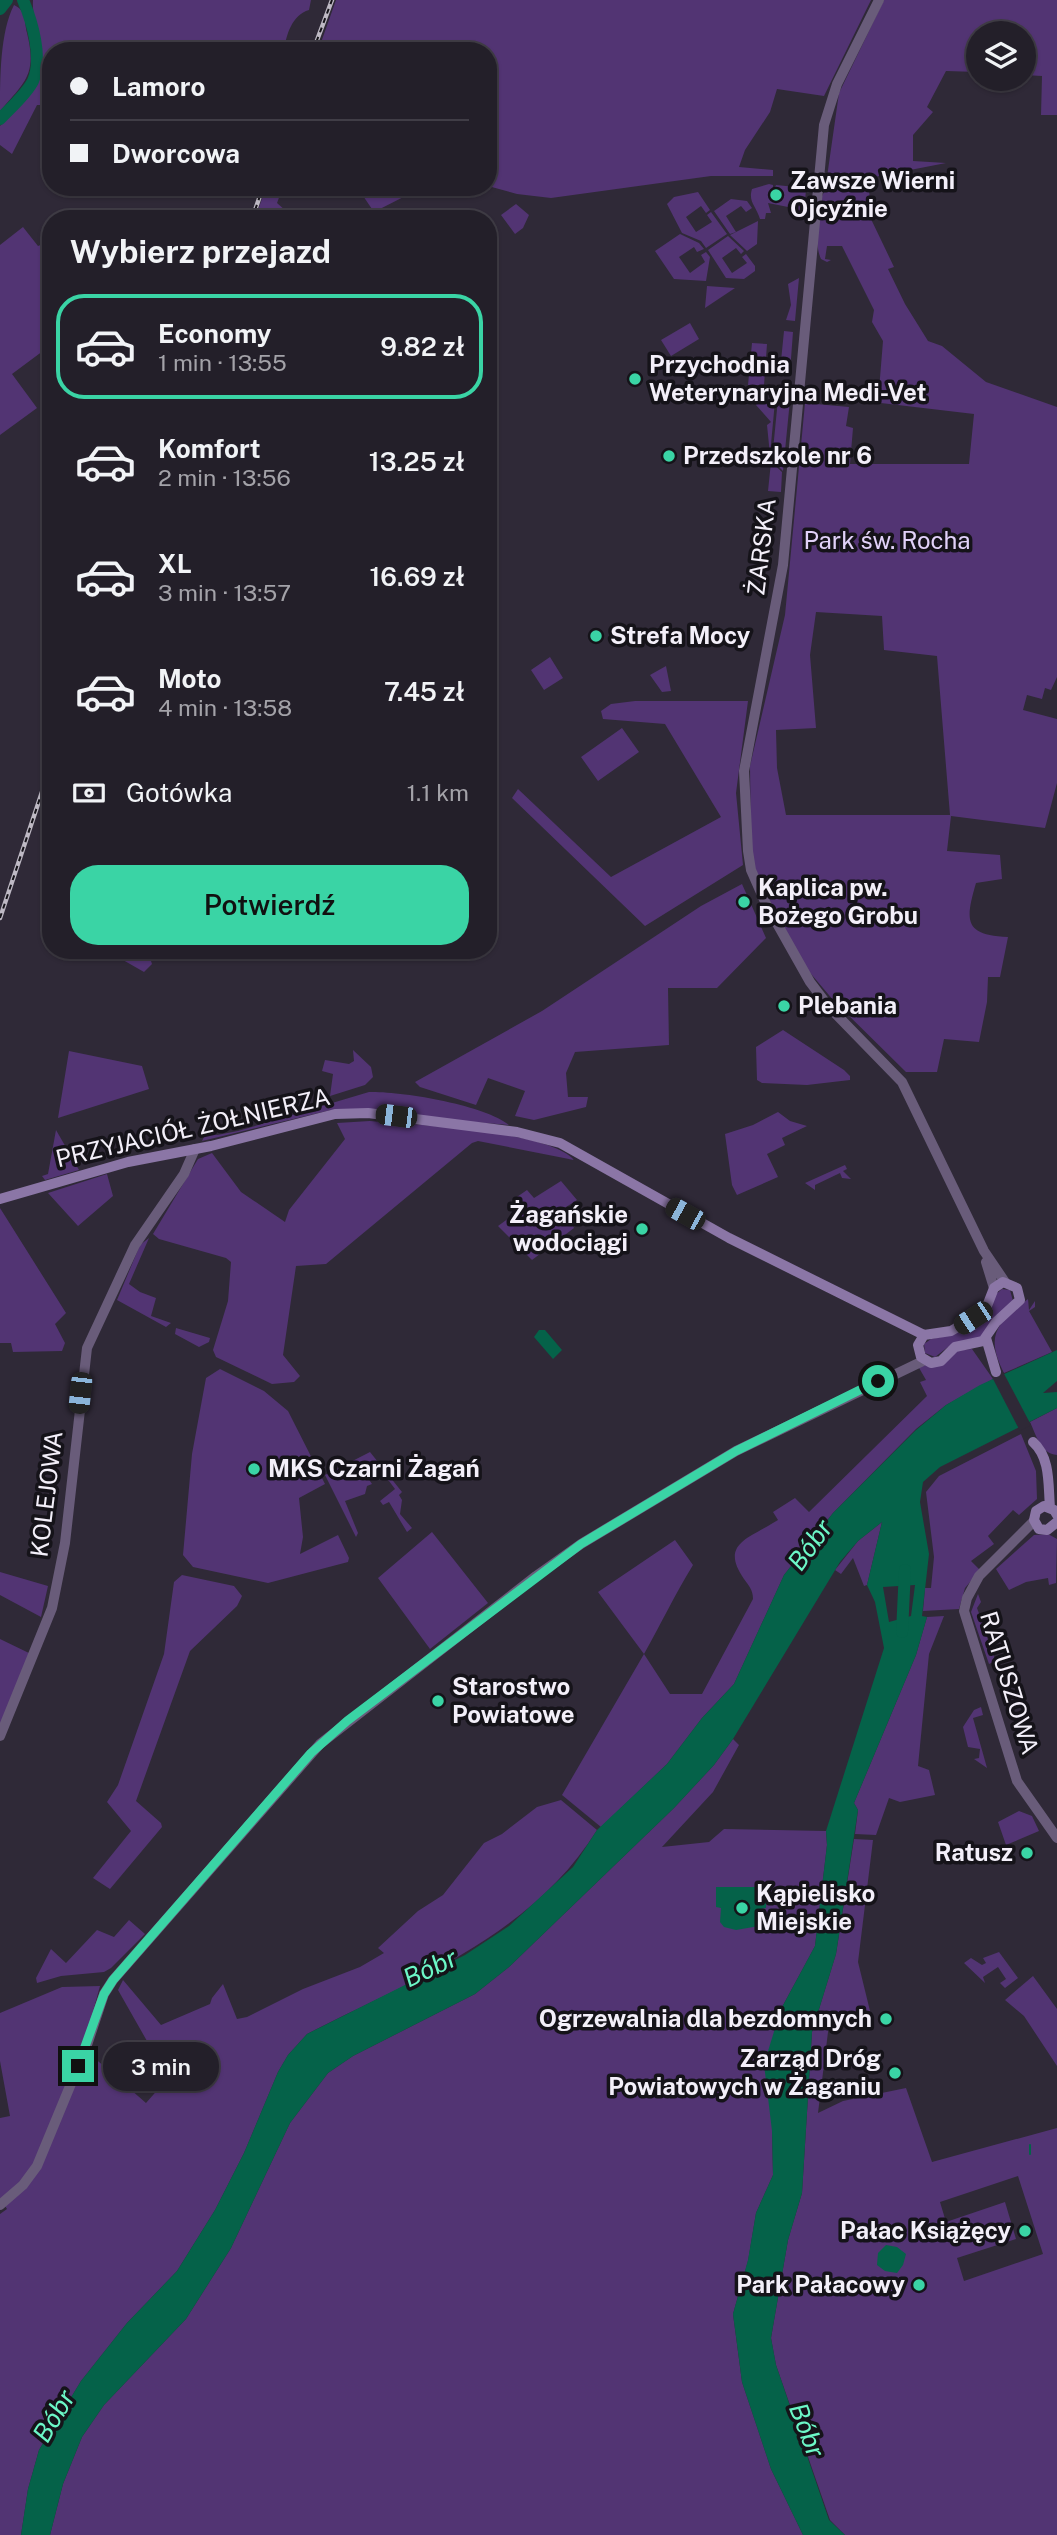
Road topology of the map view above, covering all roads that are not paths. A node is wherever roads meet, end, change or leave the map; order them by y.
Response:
1 (879, 0) edge
2 (195, 1149) junction
3 (0, 1199) edge
4 (984, 1251) junction
5 (1005, 1282) junction
6 (994, 1288) junction
7 (921, 1348) junction
8 (1050, 1510) edge
9 (1034, 1521) junction
10 (1053, 1527) edge
11 (977, 1582) junction
12 (0, 1736) edge
13 (1057, 1838) edge
14 (0, 2205) edge

1 - 4 street, ŻARSKA
2 - 3 main road, PRZYJACIÓŁ ŻOŁNIERZA
2 - 7 main road, PRZYJACIÓŁ ŻOŁNIERZA
2 - 12 street, KOLEJOWA
4 - 5 street
4 - 6 street
5 - 6 main road
5 - 7 main road
6 - 7 main road
7 - 14 street
8 - 8 main road
8 - 9 main road
9 - 10 main road
9 - 11 street, RATUSZOWA
10 - 11 street, RATUSZOWA
11 - 13 street, RATUSZOWA

